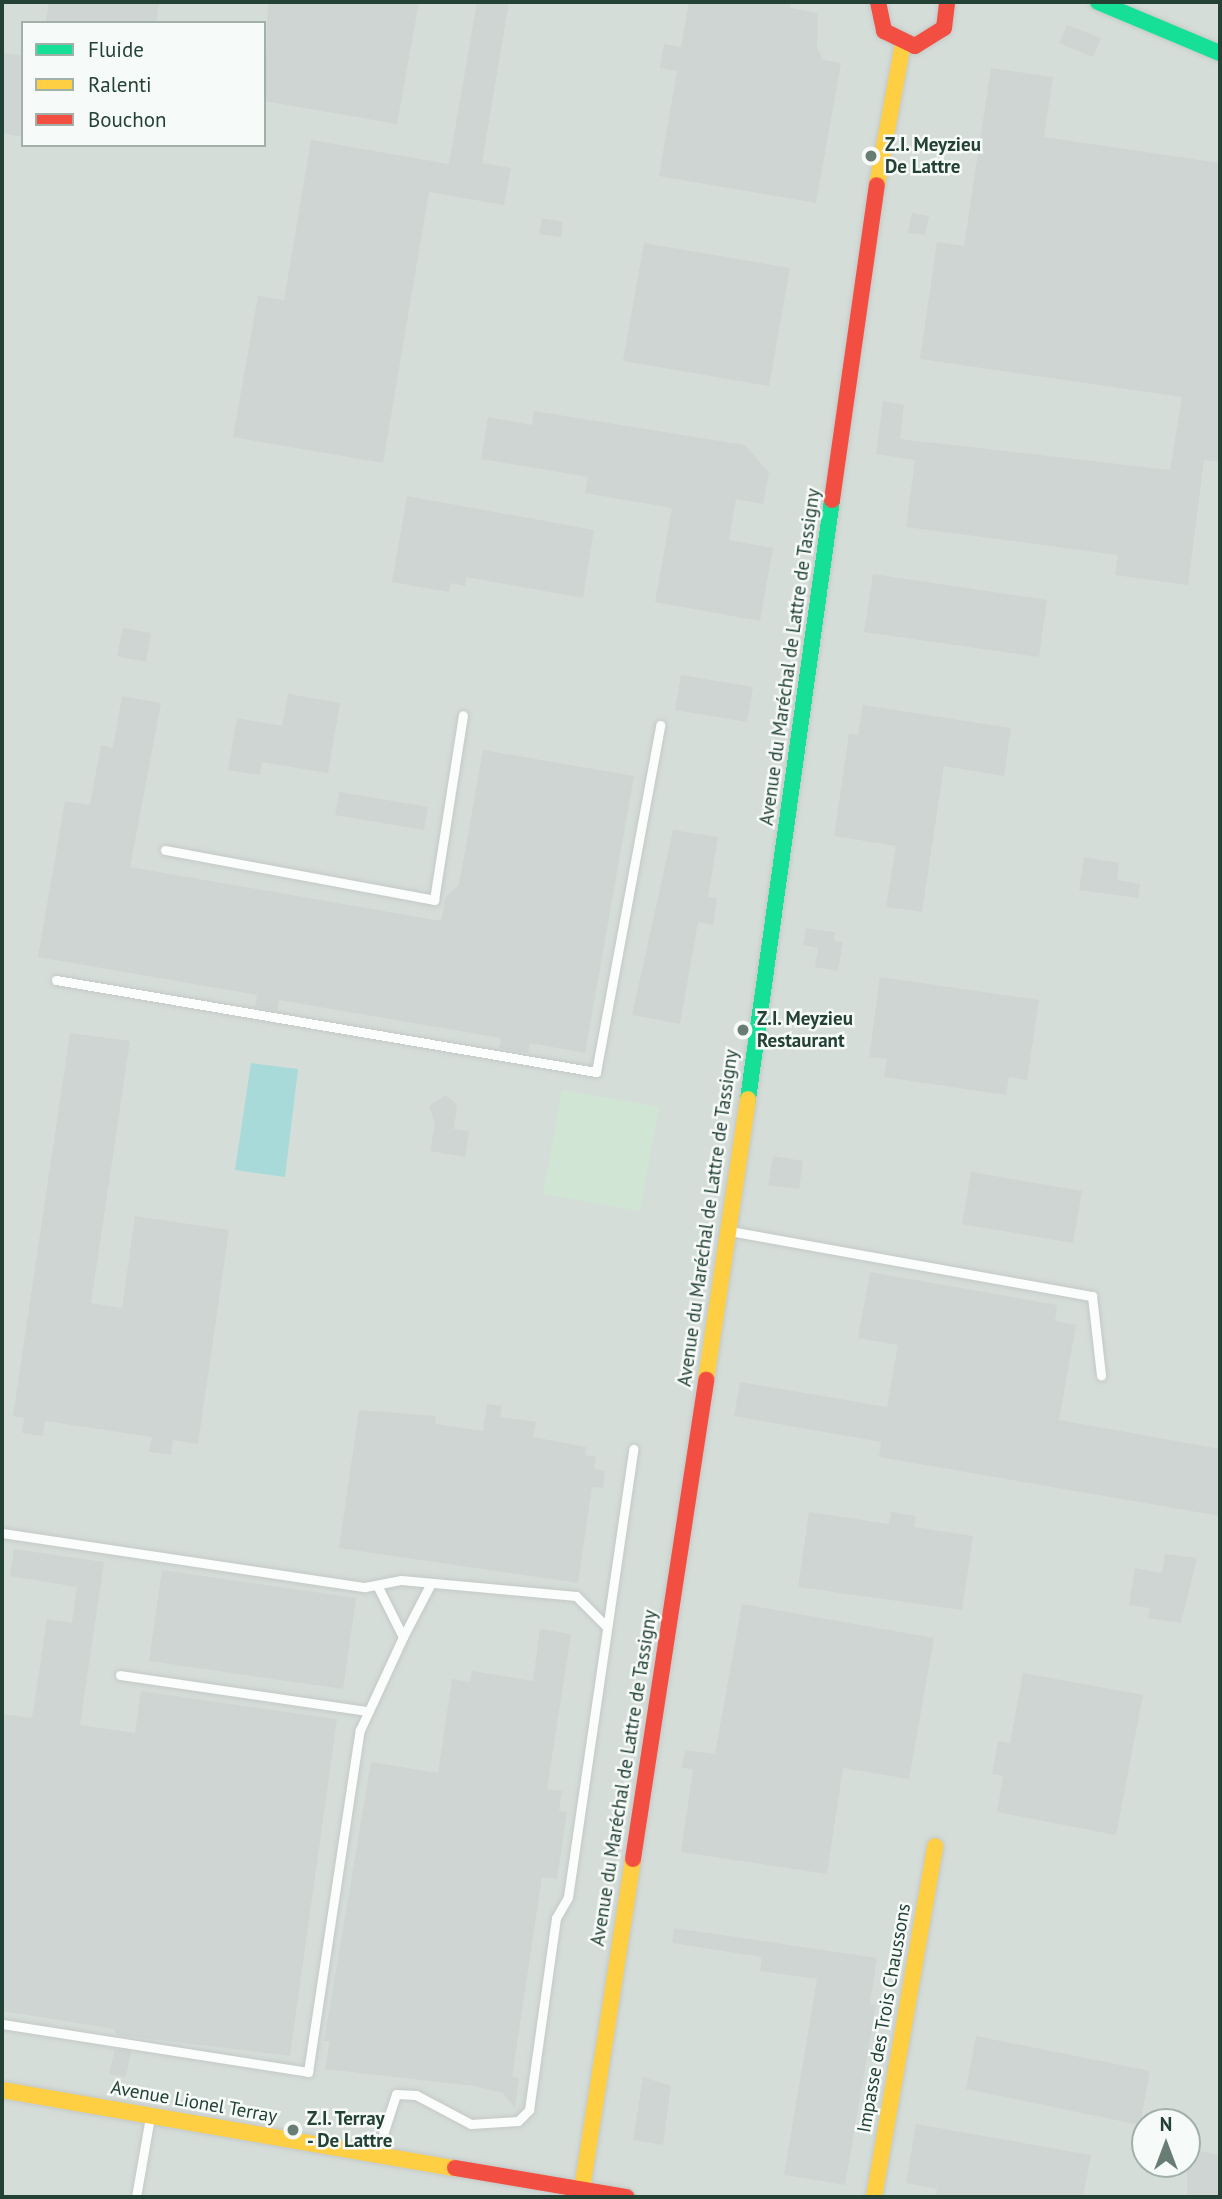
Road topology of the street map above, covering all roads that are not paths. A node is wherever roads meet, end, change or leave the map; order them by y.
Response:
1 (878, 2) edge
2 (1098, 2) edge
3 (951, 3) edge
4 (903, 44) junction
5 (1220, 53) edge
6 (463, 715) dead end
7 (660, 725) dead end
8 (165, 850) dead end
9 (56, 980) dead end
10 (729, 1231) junction
11 (1101, 1375) dead end
12 (633, 1449) dead end
13 (2, 1533) edge
14 (431, 1583) junction
15 (377, 1585) junction
16 (607, 1627) junction
17 (403, 1637) junction
18 (120, 1675) dead end
19 (368, 1711) junction
20 (935, 1846) dead end
21 (2, 2024) edge
22 (2, 2090) edge
23 (150, 2116) junction
24 (376, 2155) junction
25 (582, 2189) junction
26 (136, 2197) edge
27 (626, 2197) edge
28 (874, 2197) edge

1 - 4 street
2 - 5 street
3 - 4 street
4 - 10 street, Avenue du Maréchal de Lattre de Tassigny
6 - 8 lane
7 - 9 lane
10 - 11 lane
10 - 25 street, Avenue du Maréchal de Lattre de Tassigny
12 - 16 lane
13 - 15 lane
14 - 15 lane
14 - 16 lane
14 - 17 lane
15 - 17 lane
16 - 24 lane
17 - 19 lane
18 - 19 lane
19 - 21 lane
20 - 28 street, Impasse des Trois Chaussons
22 - 23 street, Avenue Lionel Terray
23 - 24 street, Avenue Lionel Terray
23 - 26 lane
24 - 25 street, Avenue Lionel Terray
25 - 27 street, Avenue Lionel Terray

